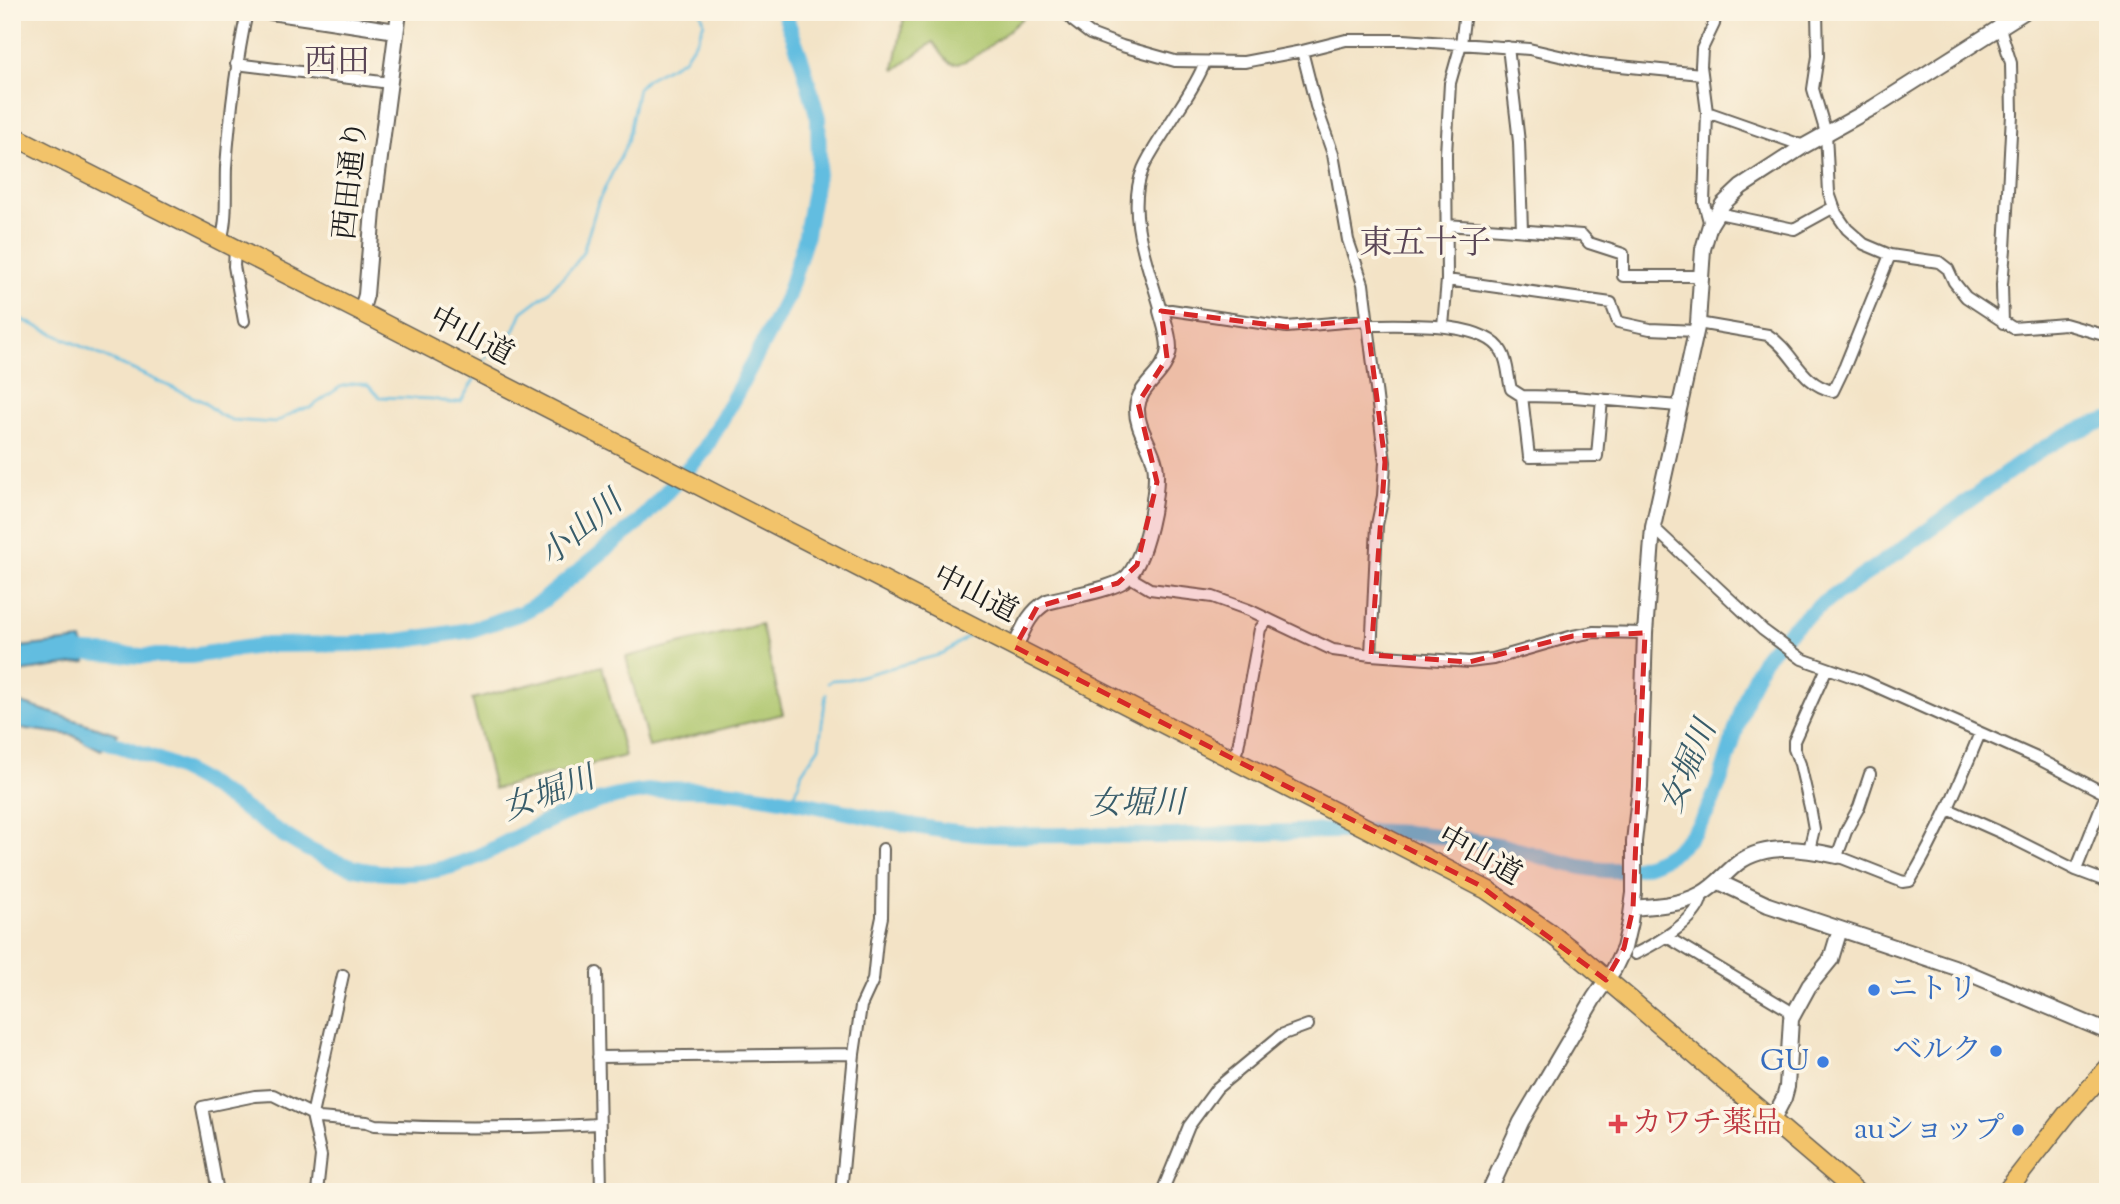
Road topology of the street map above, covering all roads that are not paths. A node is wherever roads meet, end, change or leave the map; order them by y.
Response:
1 (247, 12) edge
2 (271, 12) edge
3 (398, 12) edge
4 (1066, 12) edge
5 (1465, 12) edge
6 (1716, 12) edge
7 (1817, 12) edge
8 (1999, 12) edge
9 (2024, 12) edge
10 (2000, 27) junction
11 (396, 31) junction
12 (1461, 44) junction
13 (1507, 47) junction
14 (1302, 51) junction
15 (1205, 62) junction
16 (236, 64) junction
17 (1701, 74) junction
18 (390, 83) junction
19 (1707, 112) junction
20 (1826, 133) junction
21 (12, 135) edge
22 (1804, 146) junction
23 (1834, 207) junction
24 (1714, 219) junction
25 (1447, 225) junction
26 (1522, 230) junction
27 (228, 245) junction
28 (1890, 255) junction
29 (1702, 276) junction
30 (1447, 280) junction
31 (1161, 311) junction
32 (362, 312) junction
33 (244, 321) dead end
34 (1367, 323) junction
35 (2003, 323) junction
36 (1443, 326) junction
37 (1697, 327) junction
38 (2108, 332) edge
39 (1522, 396) junction
40 (1602, 399) junction
41 (1678, 406) junction
42 (1653, 527) junction
43 (1128, 576) junction
44 (1268, 619) junction
45 (1644, 633) junction
46 (1015, 647) junction
47 (1371, 654) junction
48 (1827, 668) junction
49 (1980, 733) junction
50 (1233, 760) junction
51 (1870, 774) dead end
52 (2107, 795) edge
53 (1948, 809) junction
54 (883, 849) dead end
55 (1809, 850) junction
56 (1838, 856) junction
57 (2076, 870) junction
58 (1719, 882) junction
59 (2108, 882) edge
60 (1702, 894) junction
61 (1633, 908) junction
62 (1840, 929) junction
63 (1667, 937) junction
64 (1635, 954) dead end
65 (597, 973) dead end
66 (343, 975) dead end
67 (1606, 980) junction
68 (1791, 1019) junction
69 (1308, 1025) dead end
70 (2108, 1032) edge
71 (854, 1054) junction
72 (598, 1057) junction
73 (2108, 1068) edge
74 (312, 1115) junction
75 (1772, 1121) junction
76 (599, 1124) junction
77 (218, 1192) edge
78 (317, 1192) edge
79 (601, 1192) edge
80 (841, 1192) edge
81 (1162, 1192) edge
82 (1489, 1192) edge
83 (1856, 1192) edge
84 (2006, 1192) edge

1 - 16 street
2 - 11 street
3 - 11 street, 西田通り
4 - 15 street
5 - 12 street
6 - 17 street
7 - 20 street
8 - 10 street
9 - 10 street
10 - 20 street
10 - 35 street
11 - 18 street, 西田通り
12 - 13 street
12 - 14 street
12 - 25 street
13 - 17 street
13 - 26 street
14 - 15 street
14 - 34 street
15 - 31 street
16 - 18 street
16 - 27 street
17 - 19 street
18 - 32 street, 西田通り
19 - 22 street
19 - 24 street
20 - 22 street
20 - 23 street
21 - 27 main road, 中山道
22 - 24 street
23 - 24 street
23 - 28 street
24 - 29 street
25 - 26 street
25 - 30 street
26 - 29 street
27 - 32 main road, 中山道
27 - 33 street
28 - 35 street
28 - 37 street
29 - 37 street
30 - 36 street
30 - 37 street
31 - 34 street
31 - 43 street
32 - 46 main road, 中山道
34 - 36 street
34 - 47 street
35 - 38 street
36 - 39 street
37 - 41 street
39 - 40 street
39 - 40 street
40 - 41 street
41 - 42 street
42 - 45 street
42 - 48 street
43 - 44 street
43 - 46 street
44 - 47 street
44 - 50 street
45 - 47 street
45 - 61 street
46 - 50 main road, 中山道
48 - 49 street
48 - 55 street
49 - 52 street
49 - 53 street
50 - 67 main road, 中山道
51 - 56 street
52 - 57 street
53 - 56 street
53 - 57 street
54 - 71 street
55 - 56 street
55 - 58 street
57 - 59 street
58 - 60 street
58 - 62 street
60 - 61 street
60 - 63 street
61 - 67 street
62 - 68 street
62 - 70 street
63 - 64 street
63 - 68 street
65 - 72 street
66 - 74 street
67 - 75 main road, 中山道
67 - 82 street
68 - 75 street
69 - 81 street
71 - 72 street
71 - 80 street
72 - 76 street
73 - 84 main road
74 - 76 street
74 - 77 street
74 - 78 street
75 - 83 main road, 中山道
76 - 79 street

